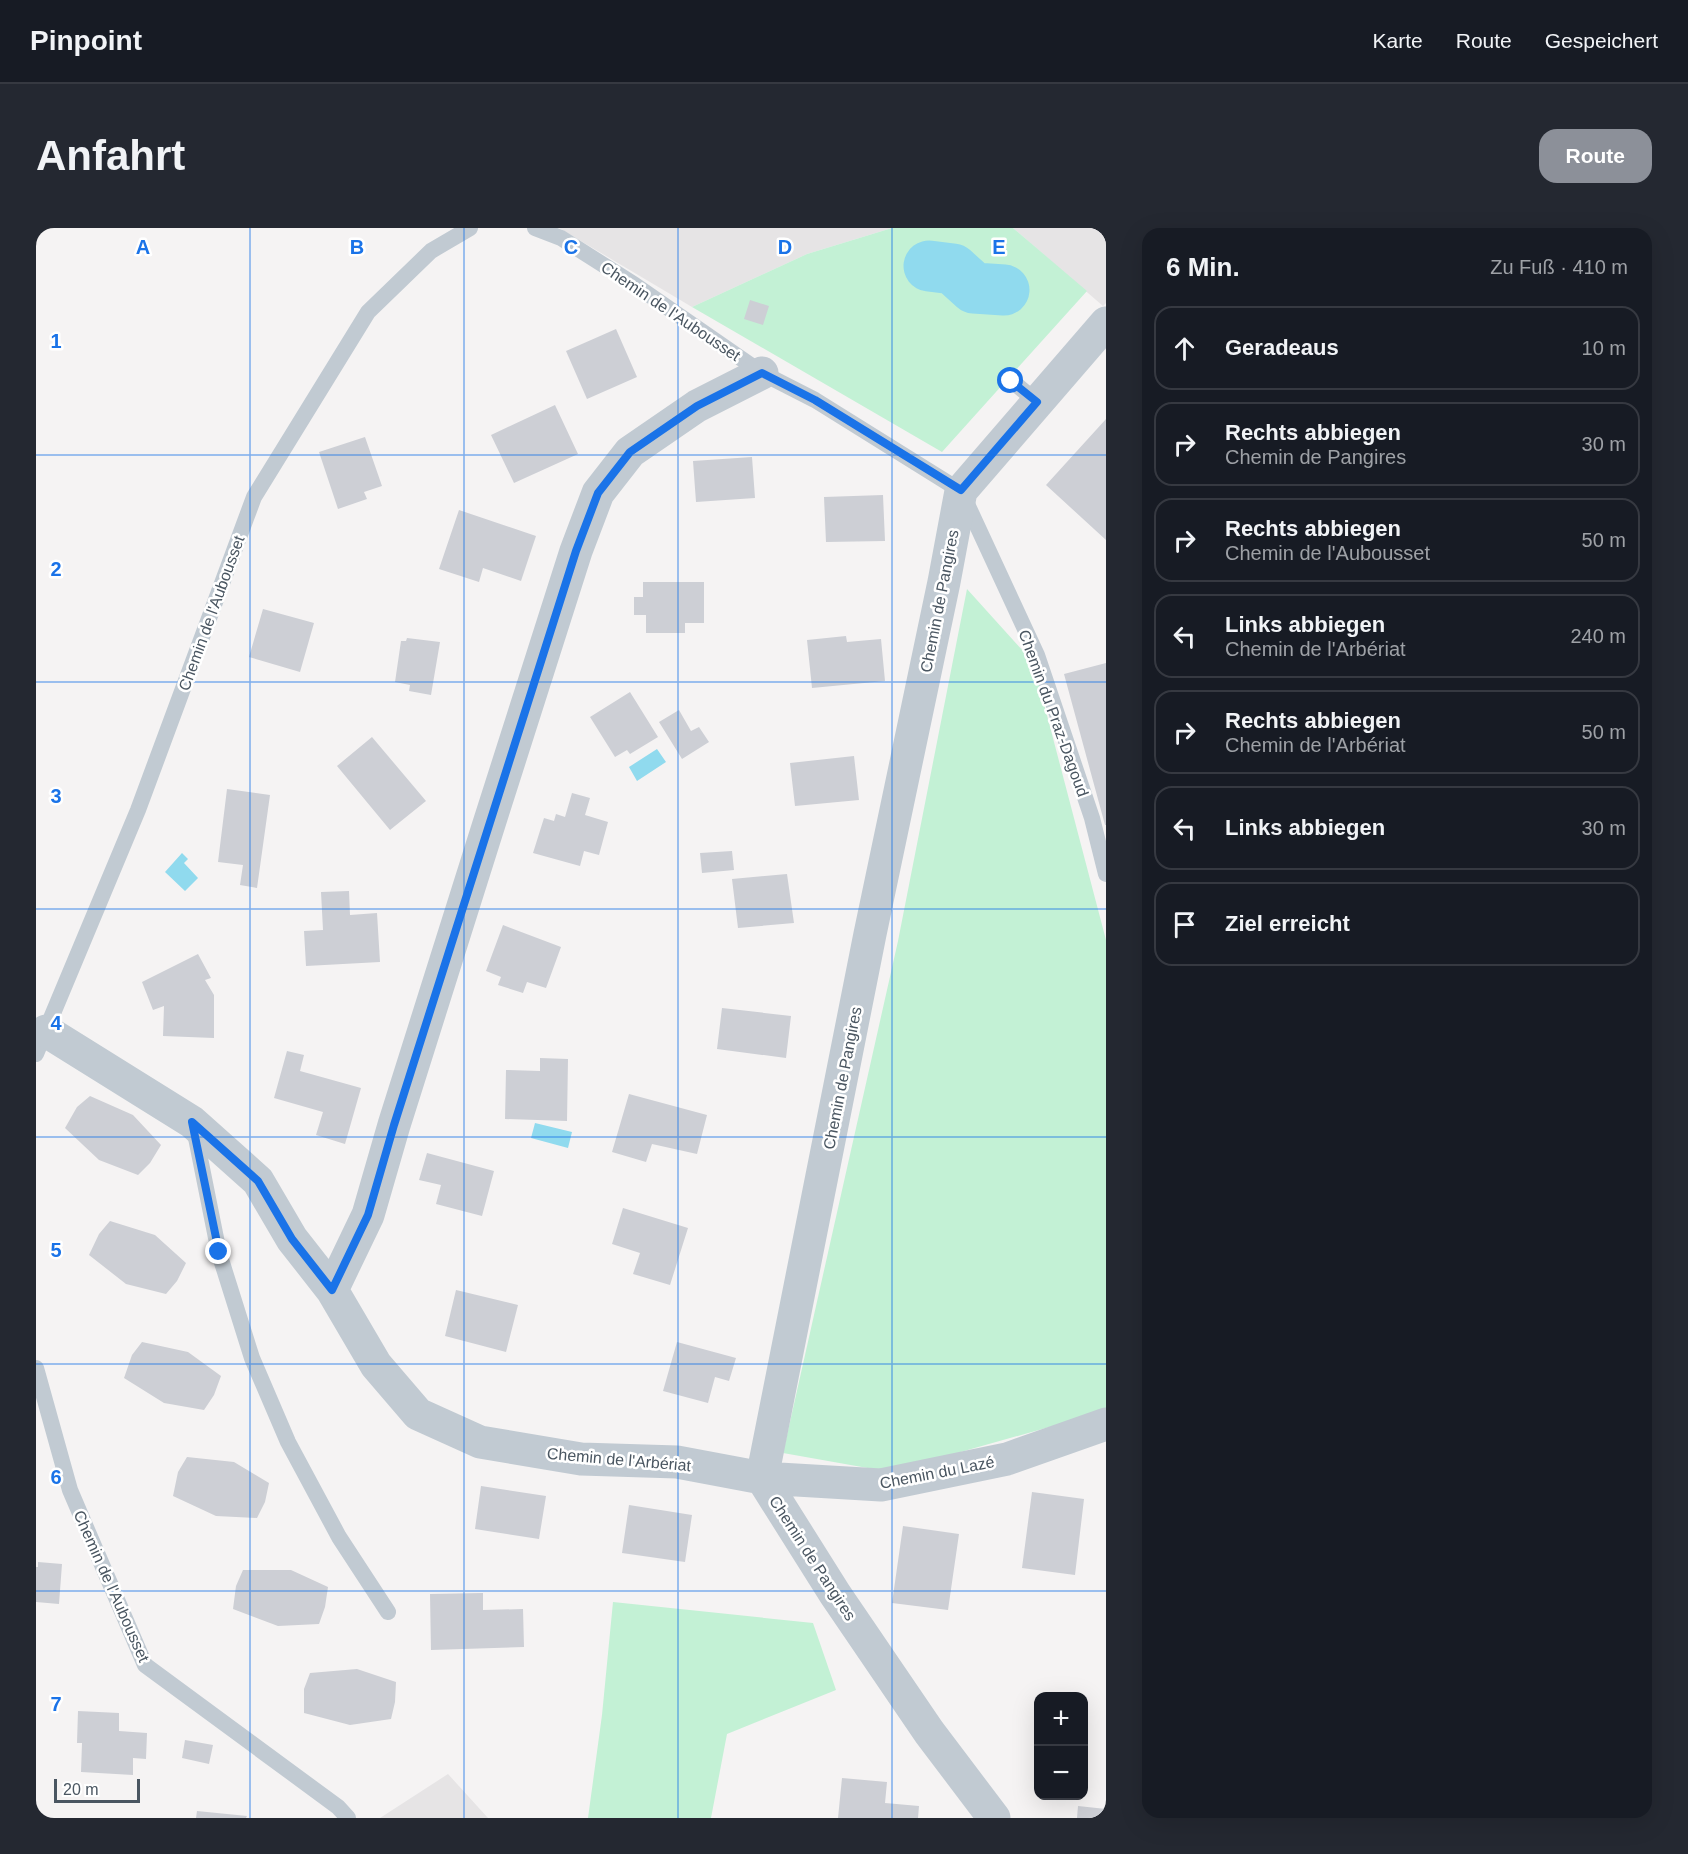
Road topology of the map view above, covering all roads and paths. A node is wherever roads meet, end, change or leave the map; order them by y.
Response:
1 (470, 228) edge
2 (535, 228) edge
3 (1106, 323) edge
4 (762, 373) junction
5 (1011, 381) dead end
6 (1037, 402) junction
7 (961, 490) junction
8 (1106, 874) edge
9 (41, 1042) edge
10 (192, 1122) junction
11 (332, 1290) junction
12 (36, 1368) edge
13 (1106, 1424) edge
14 (762, 1478) junction
15 (388, 1612) dead end
16 (348, 1818) edge
17 (994, 1818) edge

1 - 9 lane, Chemin de l'Aubousset
2 - 4 lane, Chemin de l'Aubousset
3 - 6 street
4 - 7 lane, Chemin de l'Aubousset
4 - 11 street
5 - 6 lane
6 - 7 street
7 - 8 lane, Chemin du Praz-Dagoud
7 - 14 street, Chemin de Pangires
9 - 10 street, Chemin de l'Arbériat
10 - 11 street, Chemin de l'Arbériat
10 - 15 lane
11 - 14 street, Chemin de l'Arbériat
12 - 16 lane, Chemin de l'Aubousset
13 - 14 street, Chemin du Lazé
14 - 17 street, Chemin de Pangires

